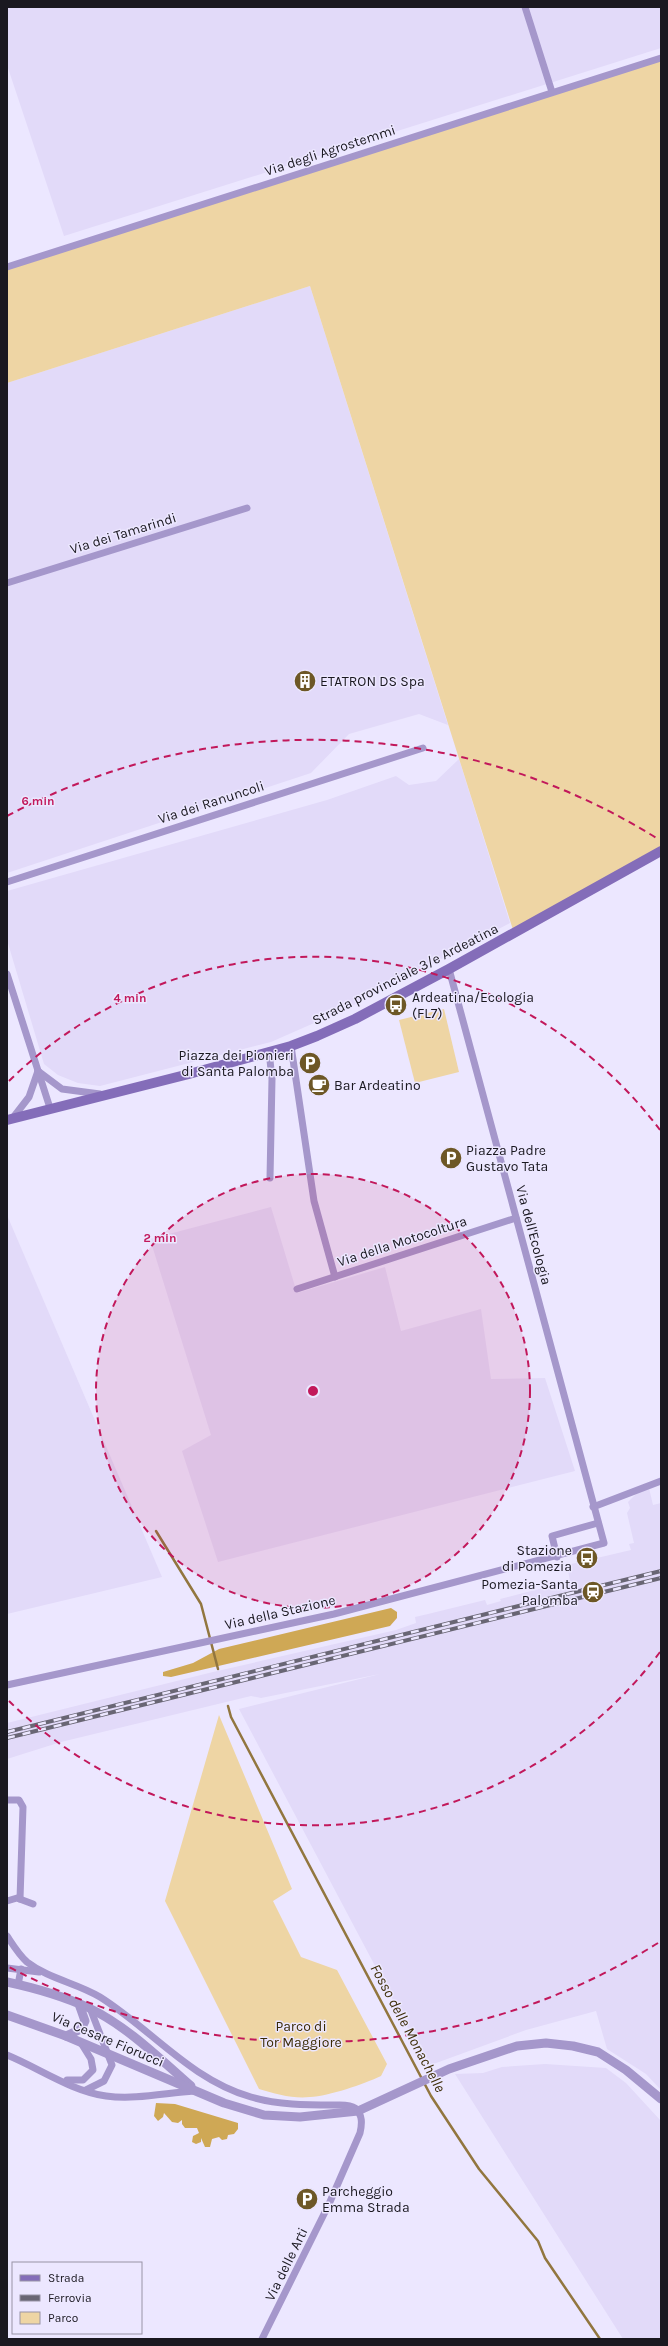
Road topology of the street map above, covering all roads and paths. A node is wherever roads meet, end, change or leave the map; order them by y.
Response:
1 (525, 7) edge
2 (661, 58) edge
3 (552, 92) junction
4 (7, 267) edge
5 (247, 508) dead end
6 (7, 583) edge
7 (423, 748) dead end
8 (661, 851) edge
9 (7, 882) edge
10 (449, 969) junction
11 (7, 974) edge
12 (291, 1046) junction
13 (268, 1052) junction
14 (38, 1071) junction
15 (107, 1094) junction
16 (50, 1108) junction
17 (9, 1119) edge
18 (270, 1178) dead end
19 (516, 1218) junction
20 (335, 1277) junction
21 (297, 1289) dead end
22 (661, 1481) edge
23 (593, 1507) junction
24 (598, 1523) junction
25 (557, 1557) junction
26 (7, 1686) edge
27 (7, 1800) edge
28 (20, 1899) junction
29 (7, 1901) edge
30 (33, 1904) dead end
31 (7, 1936) edge
32 (7, 1968) edge
33 (21, 1969) junction
34 (45, 1974) junction
35 (7, 1982) edge
36 (18, 1985) junction
37 (79, 2004) junction
38 (90, 2008) junction
39 (7, 2015) edge
40 (66, 2036) junction
41 (81, 2043) junction
42 (110, 2054) junction
43 (7, 2055) edge
44 (57, 2079) junction
45 (86, 2090) junction
46 (197, 2091) junction
47 (661, 2099) edge
48 (358, 2111) junction
49 (262, 2339) edge

1 - 3 street
2 - 3 street, Via degli Agrostemmi
3 - 4 street, Via degli Agrostemmi
5 - 6 street, Via dei Tamarindi
7 - 9 street, Via dei Ranuncoli
8 - 10 main road, Strada provinciale 3/e Ardeatina
10 - 12 main road, Strada provinciale 3/e Ardeatina
10 - 19 street, Via dell'Ecologia
11 - 14 street
12 - 13 main road, Strada provinciale 3/e Ardeatina
12 - 20 street
13 - 15 main road, Strada provinciale 3/e Ardeatina
13 - 18 street
14 - 15 street
14 - 16 street
14 - 17 street
15 - 16 main road, Strada provinciale 3/e Ardeatina
16 - 17 main road, Strada provinciale 3/e Ardeatina
19 - 20 street, Via della Motocoltura
19 - 23 street, Via dell'Ecologia
20 - 21 street, Via della Motocoltura
22 - 23 street
23 - 24 street
24 - 25 street
24 - 25 street, Via della Stazione
25 - 26 street, Via della Stazione
27 - 28 street
28 - 29 street
28 - 30 street
31 - 34 street
32 - 33 street
33 - 34 street
33 - 36 street
34 - 48 street
35 - 36 street, Via Cesare Fiorucci
36 - 37 street, Via Cesare Fiorucci
37 - 38 street, Via Cesare Fiorucci
37 - 40 street
38 - 42 street
38 - 46 street, Via Cesare Fiorucci
39 - 40 street, Via Cesare Fiorucci
40 - 41 street, Via Cesare Fiorucci
41 - 42 street, Via Cesare Fiorucci
41 - 44 street
42 - 45 street
42 - 46 street, Via Cesare Fiorucci
43 - 44 street
44 - 45 street
45 - 46 street
46 - 48 street, Via Cesare Fiorucci
47 - 48 street, Via Cesare Fiorucci
48 - 49 street, Via delle Arti

